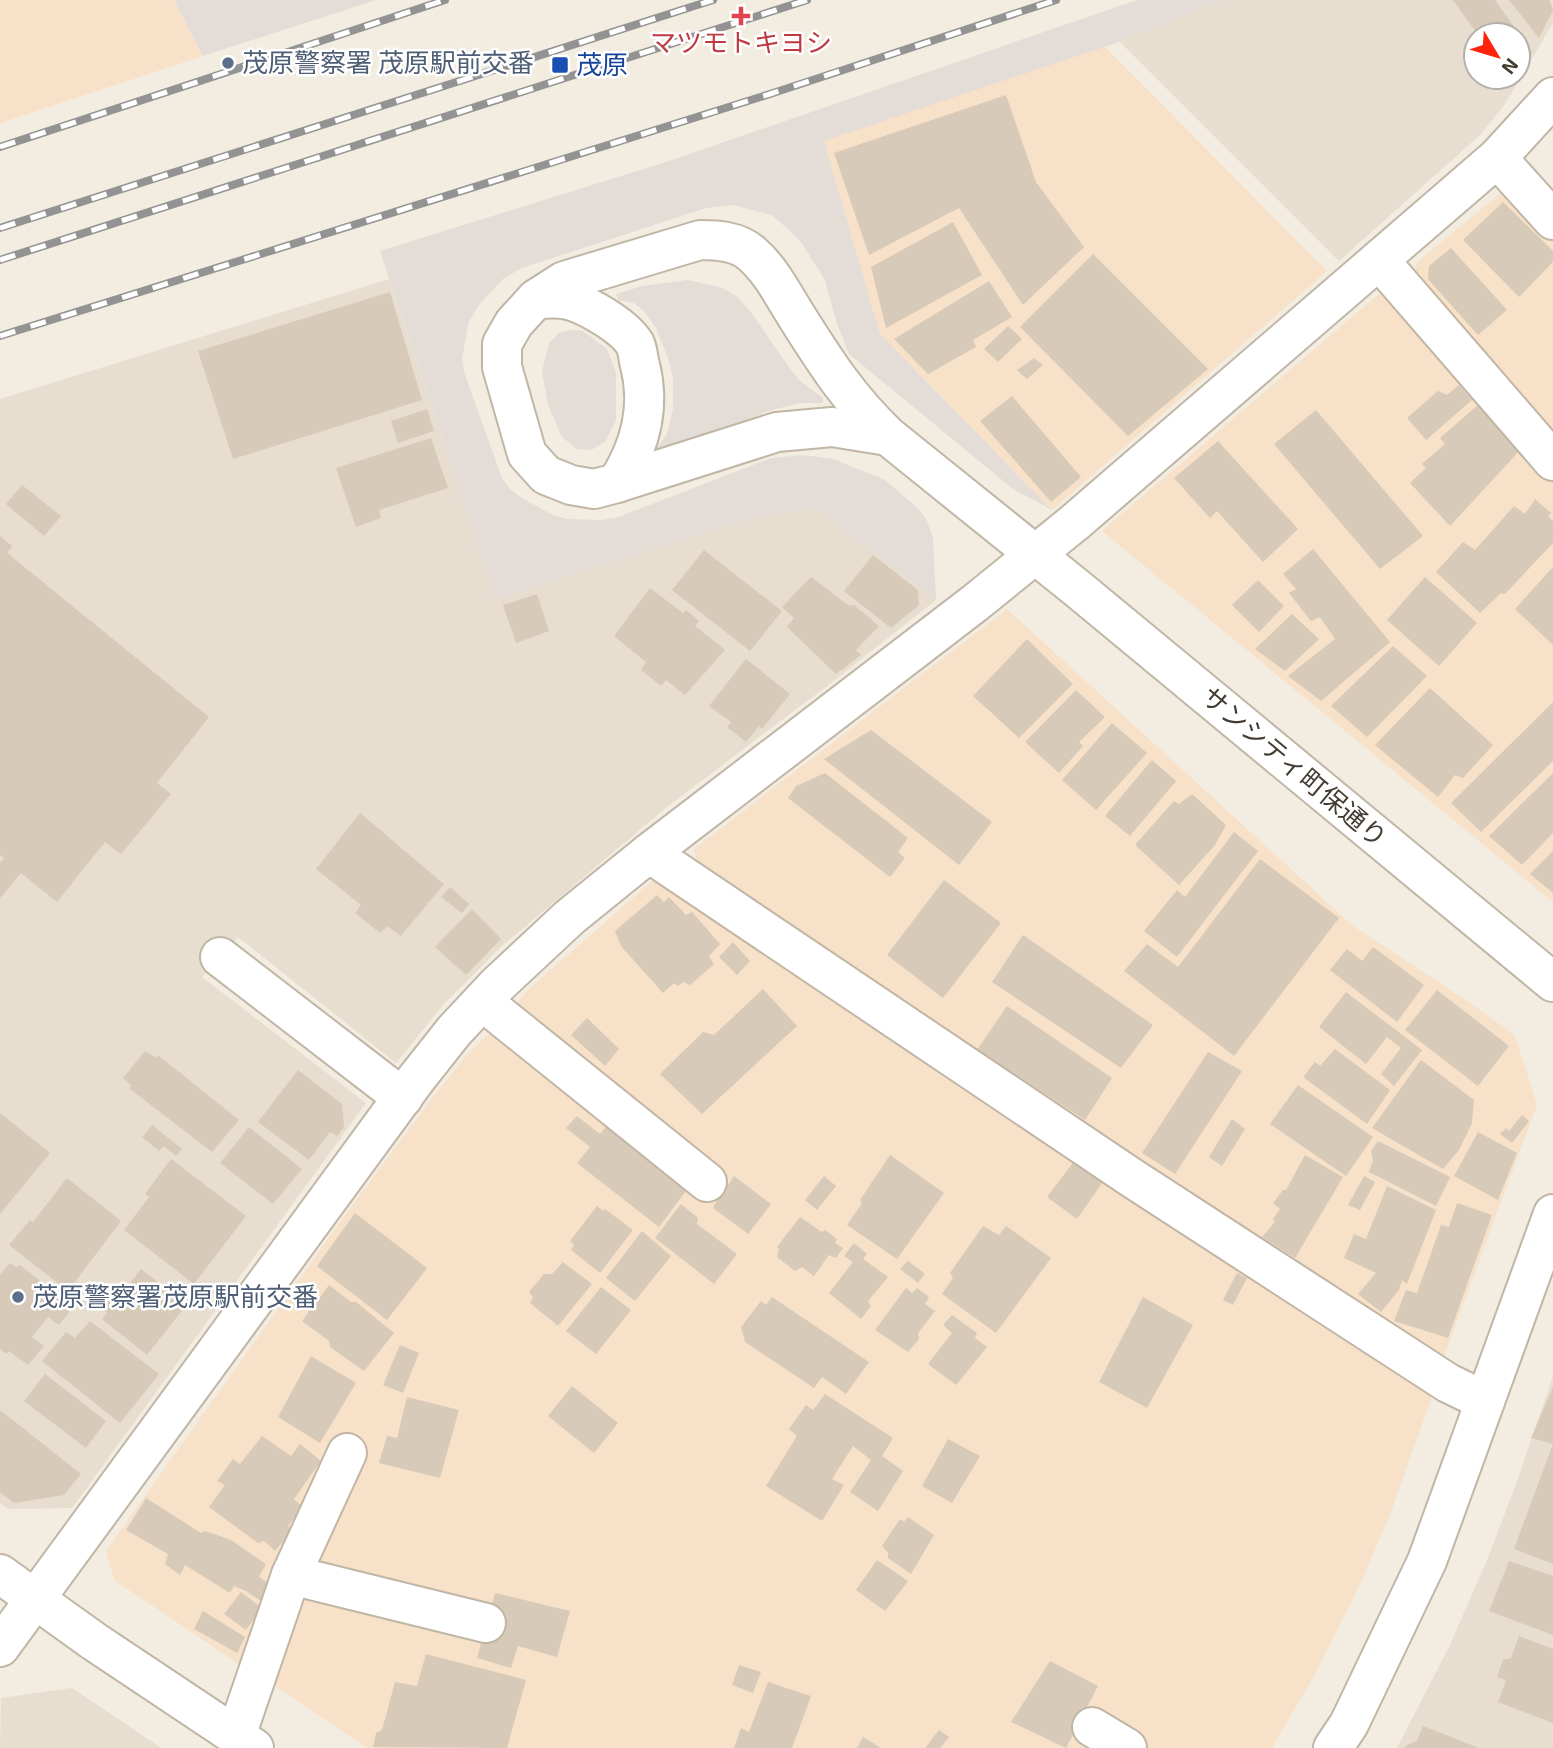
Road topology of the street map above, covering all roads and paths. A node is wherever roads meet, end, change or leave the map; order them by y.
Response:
1 (1553, 97) edge
2 (1497, 158) junction
3 (1553, 219) edge
4 (1379, 260) junction
5 (536, 299) junction
6 (888, 436) junction
7 (1553, 461) edge
8 (617, 483) junction
9 (1034, 553) junction
10 (649, 853) junction
11 (220, 957) dead end
12 (1553, 982) edge
13 (482, 1001) junction
14 (403, 1098) junction
15 (707, 1182) dead end
16 (1553, 1213) edge
17 (1485, 1401) junction
18 (346, 1453) dead end
19 (0, 1574) edge
20 (292, 1576) junction
21 (34, 1600) junction
22 (486, 1623) dead end
23 (0, 1647) edge
24 (1093, 1727) dead end
25 (245, 1742) edge
26 (1127, 1748) edge
27 (1333, 1748) edge

1 - 2 street
2 - 3 street
2 - 4 street
4 - 7 street
4 - 9 street
5 - 6 street, サンシティ町保通り
5 - 8 street
5 - 8 street
6 - 8 street
6 - 9 street, サンシティ町保通り
9 - 10 street
9 - 12 street, サンシティ町保通り
10 - 13 street
10 - 17 street
11 - 14 street
13 - 14 street
13 - 15 street
14 - 21 street
16 - 17 street
17 - 27 street
18 - 20 street
19 - 21 street
20 - 22 street
20 - 25 street
21 - 23 street
21 - 25 street
24 - 26 street

